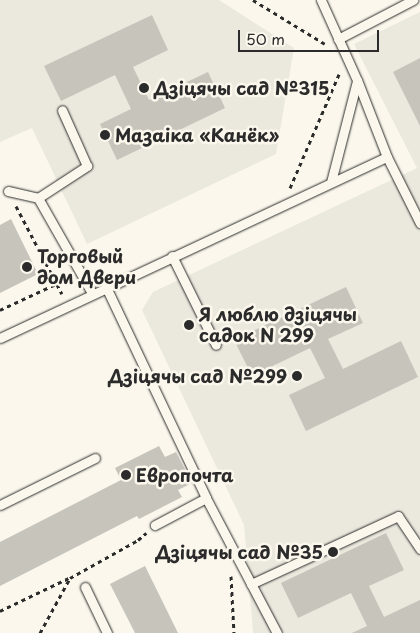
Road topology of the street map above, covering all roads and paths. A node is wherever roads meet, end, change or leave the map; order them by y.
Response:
1 (253, 0) edge
2 (321, 0) edge
3 (413, 0) edge
4 (338, 39) junction
5 (347, 57) junction
6 (357, 80) junction
7 (62, 110) dead end
8 (387, 157) junction
9 (331, 182) junction
10 (8, 190) joint
11 (38, 198) junction
12 (283, 204) junction
13 (420, 223) edge
14 (172, 256) junction
15 (56, 284) junction
16 (106, 288) junction
17 (92, 293) junction
18 (68, 306) junction
19 (0, 310) edge
20 (0, 338) edge
21 (216, 345) dead end
22 (95, 458) dead end
23 (206, 498) junction
24 (0, 505) edge
25 (156, 525) dead end
26 (420, 549) edge
27 (231, 573) dead end
28 (70, 578) dead end
29 (251, 584) junction
30 (85, 587) dead end
31 (0, 611) edge
32 (107, 633) edge
33 (234, 633) edge
34 (277, 633) edge

1 - 5 path
2 - 4 lane
3 - 4 lane
4 - 5 lane
5 - 6 lane
5 - 12 path
6 - 8 lane
6 - 9 lane
7 - 11 lane
8 - 9 lane
8 - 13 lane
9 - 12 lane
10 - 11 lane
10 - 15 path
11 - 17 lane
12 - 14 lane
14 - 16 lane
14 - 21 lane
15 - 18 path
15 - 19 path
16 - 17 lane
16 - 23 lane
17 - 18 lane
18 - 20 lane
22 - 24 lane
23 - 25 lane
23 - 29 lane
26 - 29 lane
27 - 33 path
28 - 31 path
29 - 34 lane
30 - 32 lane

